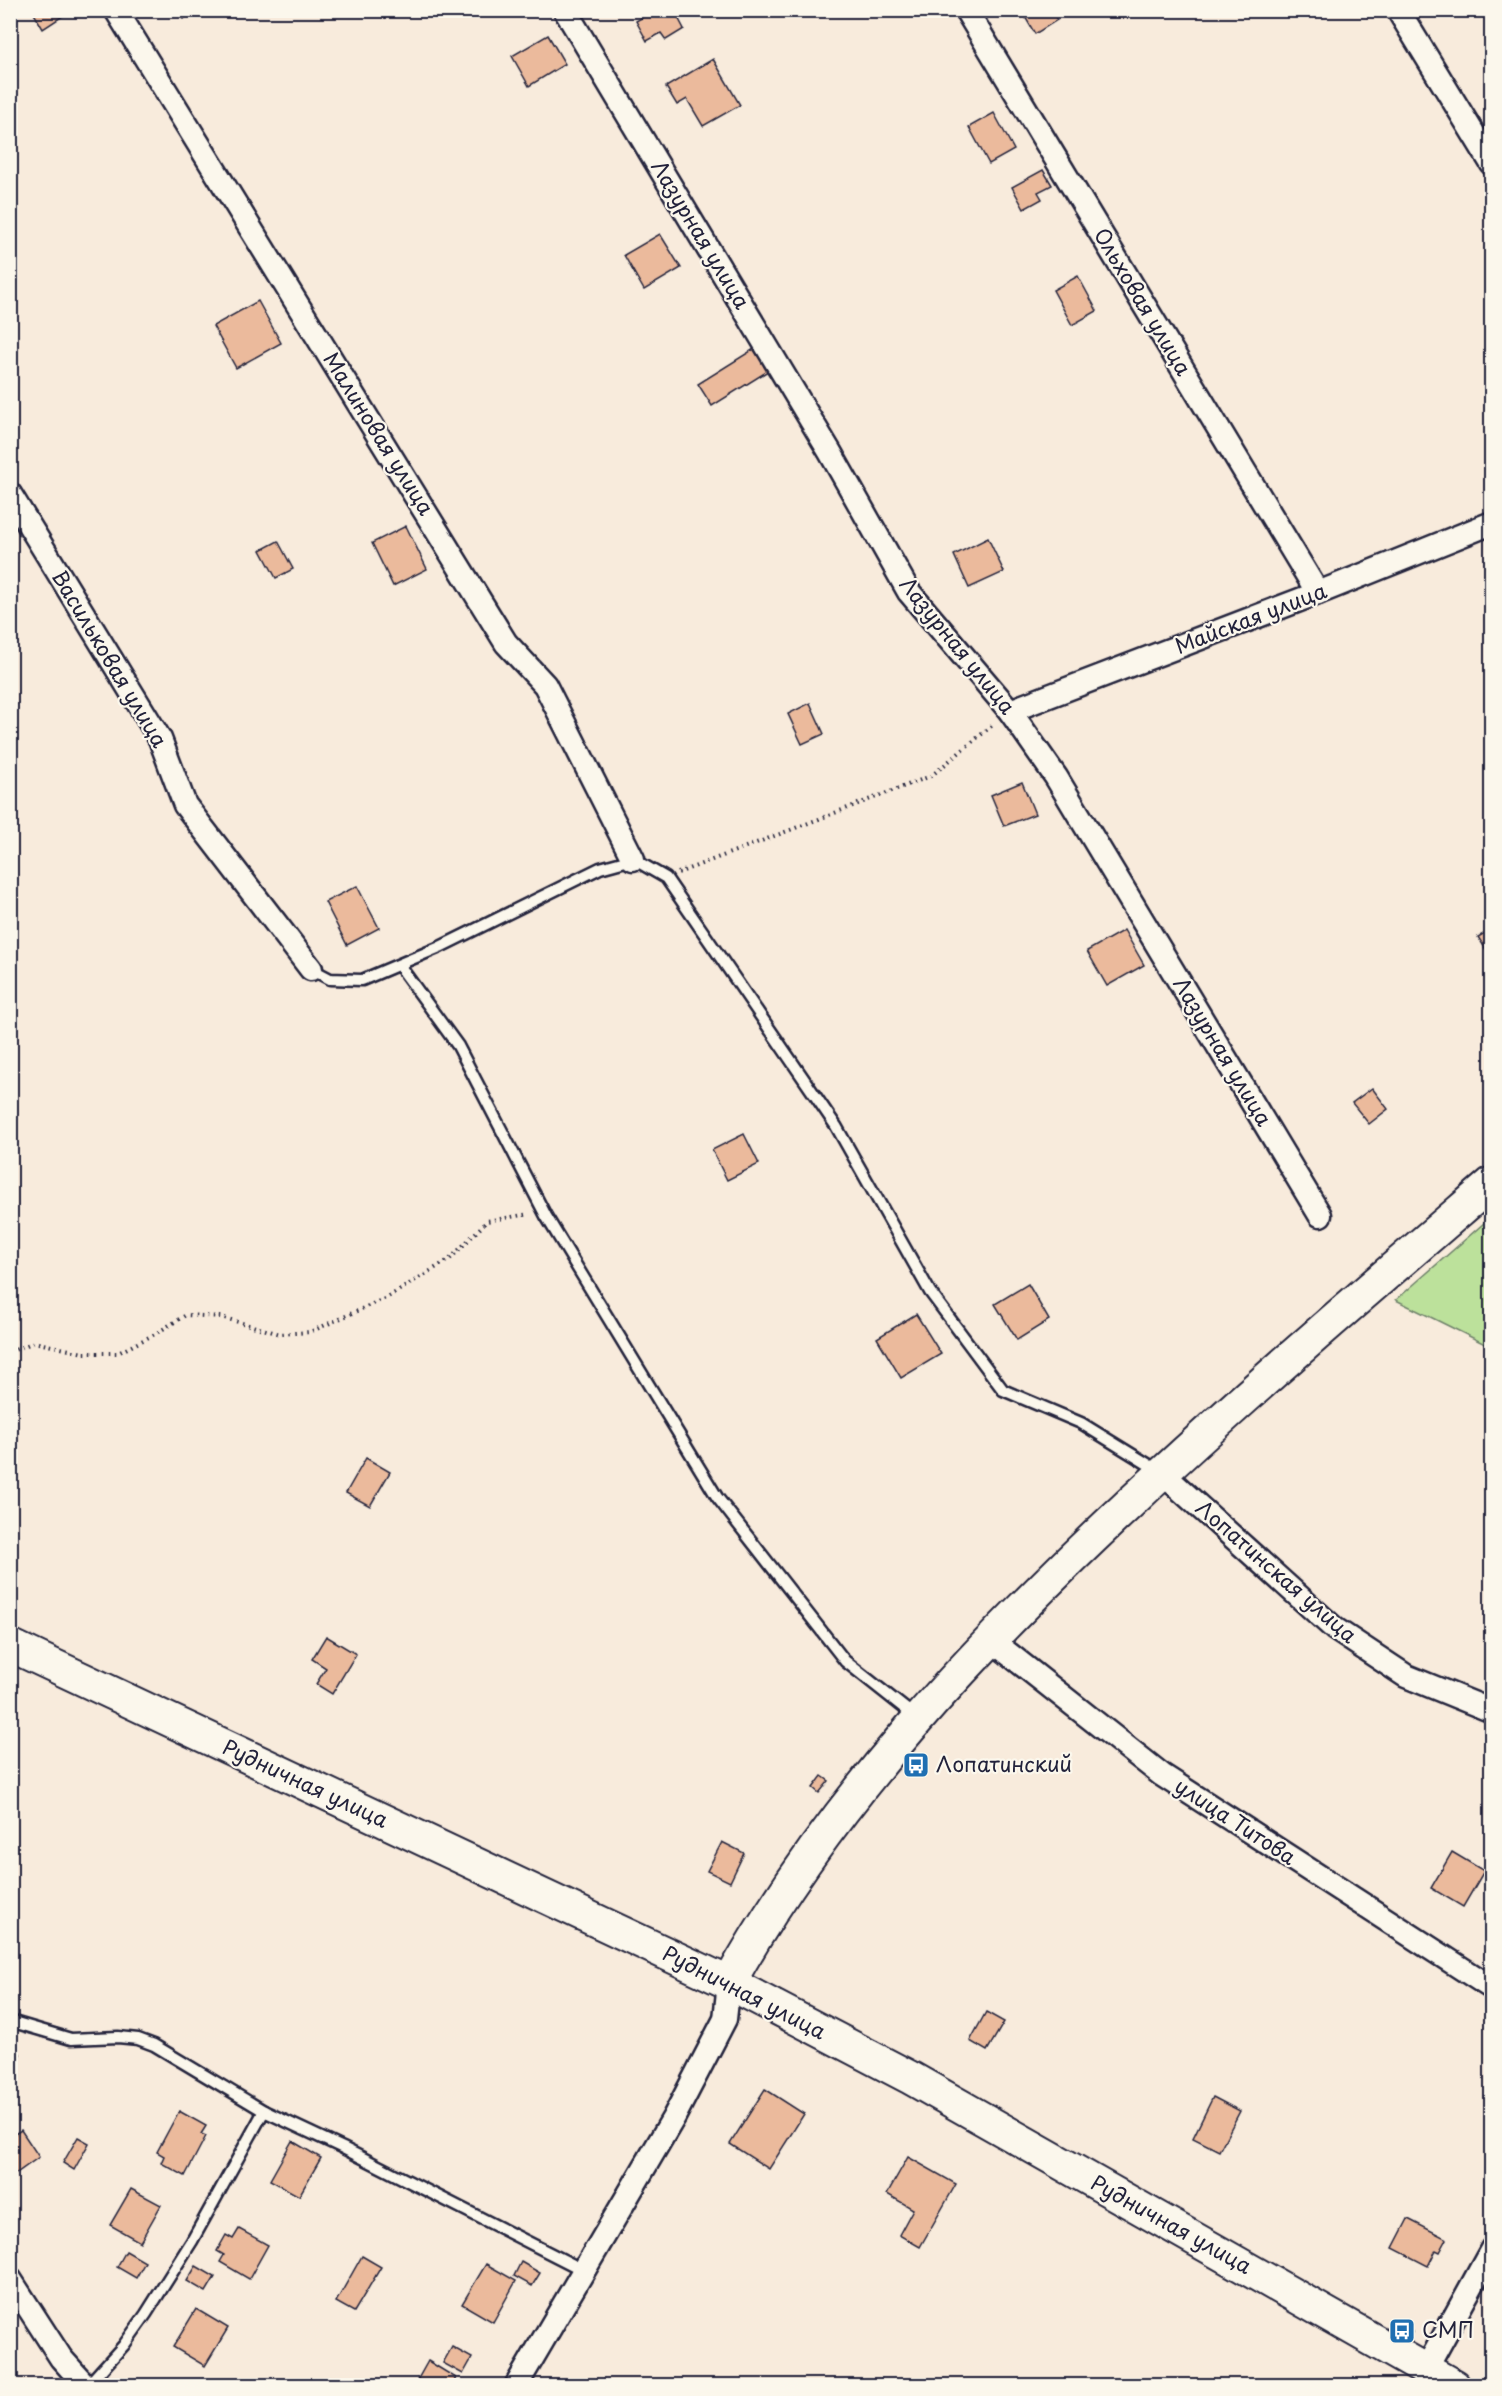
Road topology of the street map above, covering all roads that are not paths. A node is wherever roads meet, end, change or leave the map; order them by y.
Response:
1 (117, 10) edge
2 (565, 10) edge
3 (966, 10) edge
4 (1398, 10) edge
5 (1491, 164) edge
6 (10, 494) edge
7 (1491, 523) edge
8 (1318, 593) junction
9 (1010, 711) junction
10 (633, 860) junction
11 (399, 965) junction
12 (311, 969) joint
13 (1491, 1182) edge
14 (1320, 1215) dead end
15 (1162, 1473) junction
16 (990, 1639) junction
17 (10, 1645) edge
18 (1491, 1711) edge
19 (918, 1718) junction
20 (729, 1983) junction
21 (1491, 1988) edge
22 (10, 2021) edge
23 (264, 2111) junction
24 (1491, 2249) edge
25 (583, 2270) junction
26 (10, 2279) edge
27 (1426, 2369) junction
28 (86, 2385) edge
29 (516, 2385) edge
30 (1454, 2385) edge

1 - 10 street, Малиновая улица
2 - 9 street, Лазурная улица
3 - 8 street, Ольховая улица
4 - 5 street
6 - 12 street, Васильковая улица
7 - 8 street, Майская улица
8 - 9 street, Майская улица
9 - 14 street, Лазурная улица
10 - 11 lane
10 - 15 lane
11 - 12 lane
11 - 19 lane
13 - 15 main road
15 - 16 main road
15 - 18 street, Лопатинская улица
16 - 19 main road
16 - 21 street, улица Титова
17 - 20 main road, Рудничная улица
19 - 20 main road
20 - 25 street
20 - 27 main road, Рудничная улица
22 - 23 lane
23 - 25 lane
23 - 28 lane
24 - 27 street
25 - 29 street
26 - 28 street
27 - 30 main road, Рудничная улица

